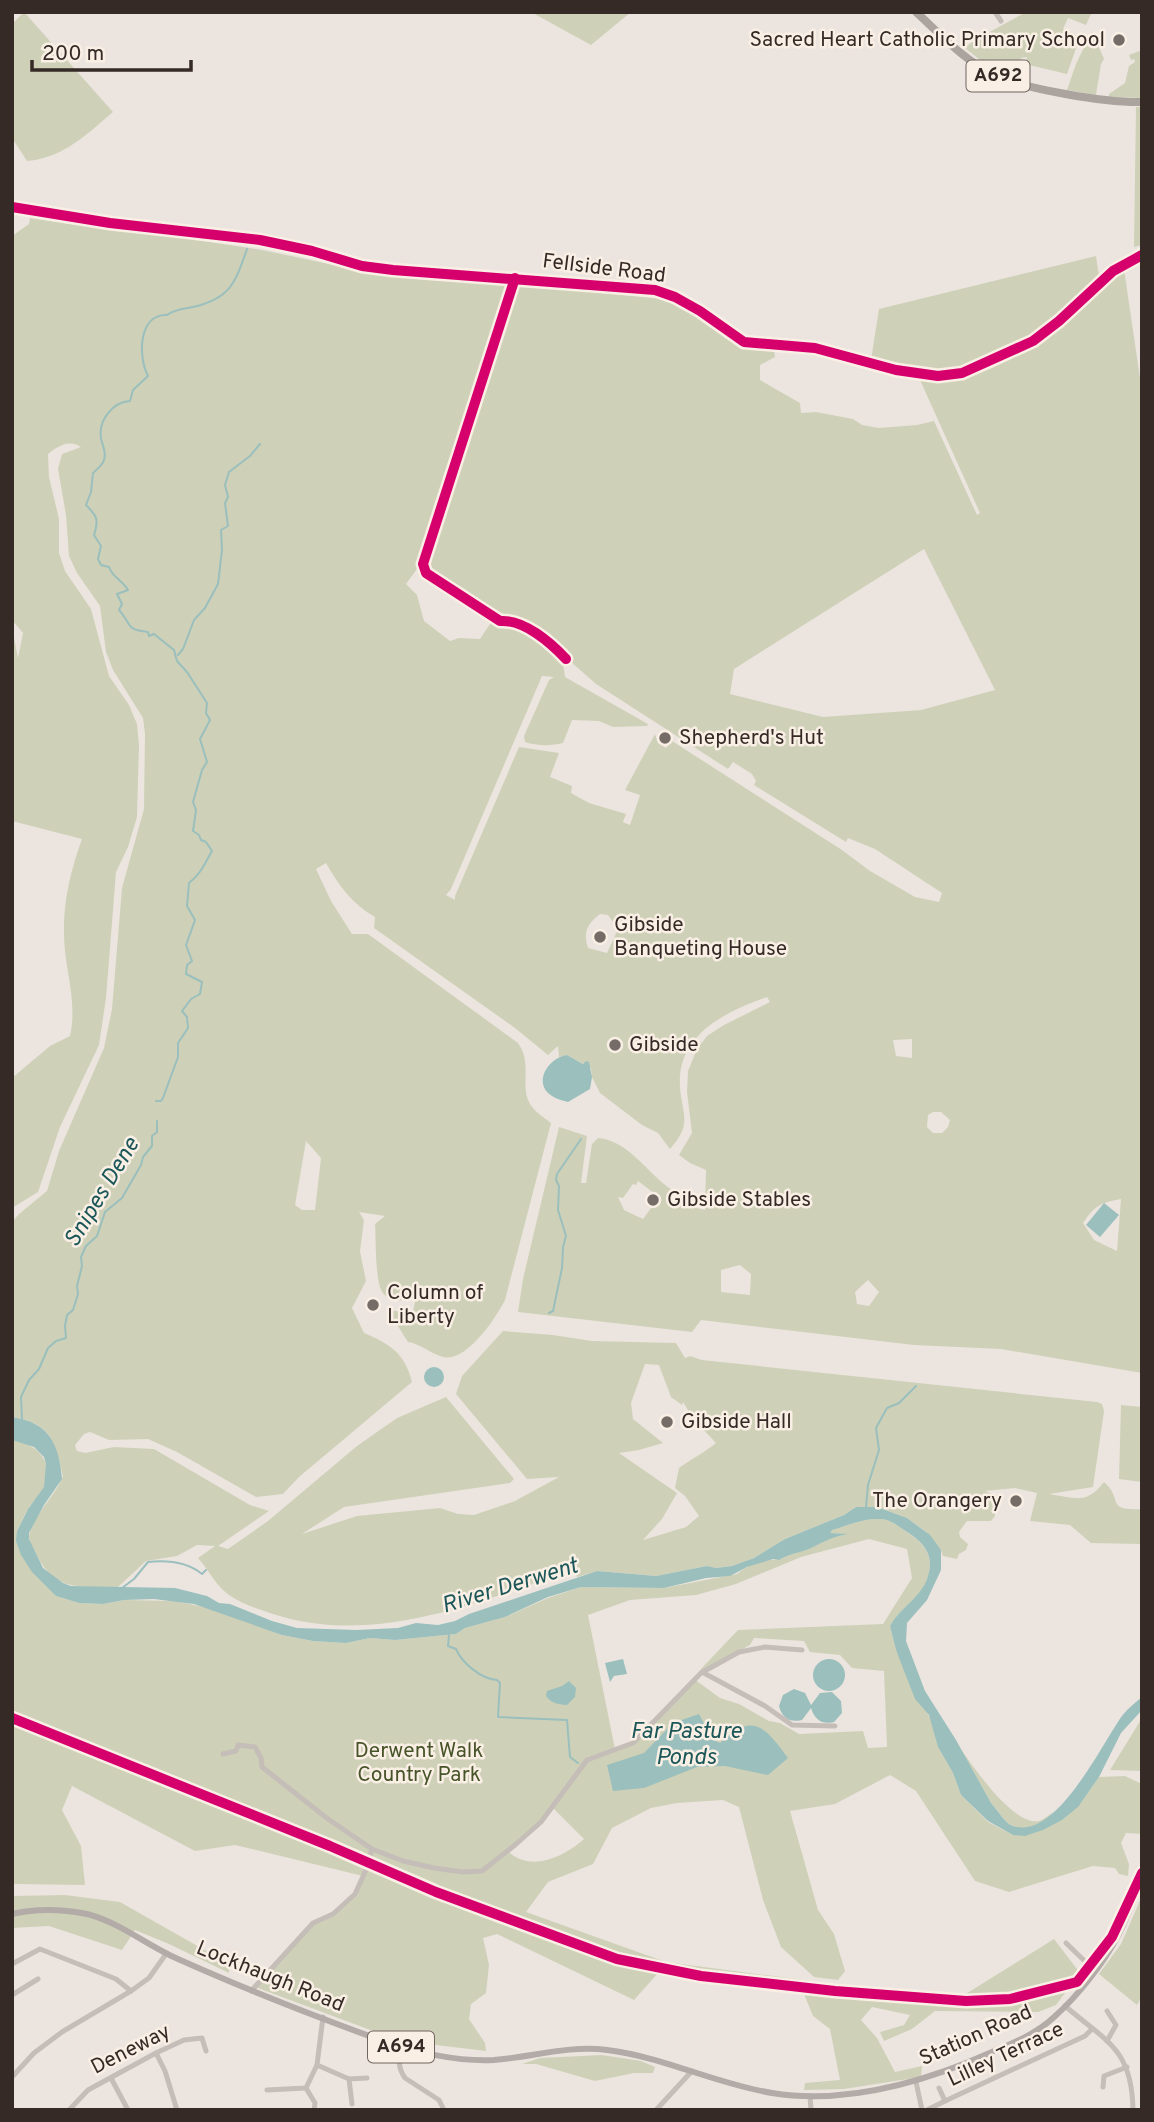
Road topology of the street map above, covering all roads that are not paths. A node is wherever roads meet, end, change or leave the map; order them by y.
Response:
1 (916, 12) edge
2 (995, 12) edge
3 (1001, 21) dead end
4 (1142, 102) edge
5 (12, 207) edge
6 (1142, 256) edge
7 (802, 1650) dead end
8 (702, 1672) junction
9 (835, 1726) dead end
10 (223, 1754) dead end
11 (371, 1851) junction
12 (1142, 1882) edge
13 (12, 1914) edge
14 (1066, 1943) dead end
15 (166, 1954) junction
16 (12, 1964) edge
17 (1094, 1971) junction
18 (38, 1979) dead end
19 (251, 1990) junction
20 (131, 1991) junction
21 (12, 1995) edge
22 (1065, 2006) junction
23 (1107, 2011) dead end
24 (323, 2018) junction
25 (1092, 2029) junction
26 (1107, 2041) junction
27 (402, 2047) junction
28 (206, 2051) dead end
29 (156, 2053) junction
30 (317, 2065) junction
31 (1128, 2067) junction
32 (692, 2071) junction
33 (12, 2077) edge
34 (111, 2078) junction
35 (368, 2078) dead end
36 (349, 2079) junction
37 (916, 2082) junction
38 (1104, 2087) dead end
39 (306, 2088) junction
40 (939, 2088) dead end
41 (267, 2090) dead end
42 (810, 2096) junction
43 (945, 2101) junction
44 (352, 2104) dead end
45 (69, 2110) edge
46 (128, 2110) edge
47 (177, 2110) edge
48 (314, 2110) edge
49 (444, 2110) edge
50 (656, 2110) edge
51 (811, 2110) edge
52 (924, 2110) edge
53 (1133, 2110) edge

1 - 4 highway, A692
2 - 3 street
5 - 6 street, Fellside Road
7 - 8 street
8 - 9 street
8 - 11 street
10 - 11 street
11 - 19 street
12 - 17 main road, Station Road / A694
13 - 15 main road, Lockhaugh Road / A694
14 - 17 street
15 - 19 main road, Lockhaugh Road / A694
15 - 20 street
16 - 20 street
17 - 22 main road, Station Road / A694
18 - 21 street
19 - 24 main road, Lockhaugh Road / A694
20 - 33 street
22 - 25 street
22 - 37 main road, Station Road / A694
23 - 26 street
24 - 27 main road, Lockhaugh Road / A694
24 - 30 street
25 - 26 street
25 - 43 street, Lilley Terrace
26 - 31 street
27 - 32 main road, Lockhaugh Road / A694
27 - 49 street
28 - 29 street, Deneway
29 - 34 street, Deneway
29 - 47 street
30 - 36 street
30 - 39 street
31 - 38 street
31 - 53 street
32 - 42 main road, A694
32 - 50 street
34 - 45 street, Deneway
34 - 46 street
35 - 36 street
36 - 44 street
37 - 42 main road, A694
37 - 52 street
39 - 41 street
39 - 48 street
40 - 43 street, Lilley Terrace
42 - 51 street
43 - 52 street

